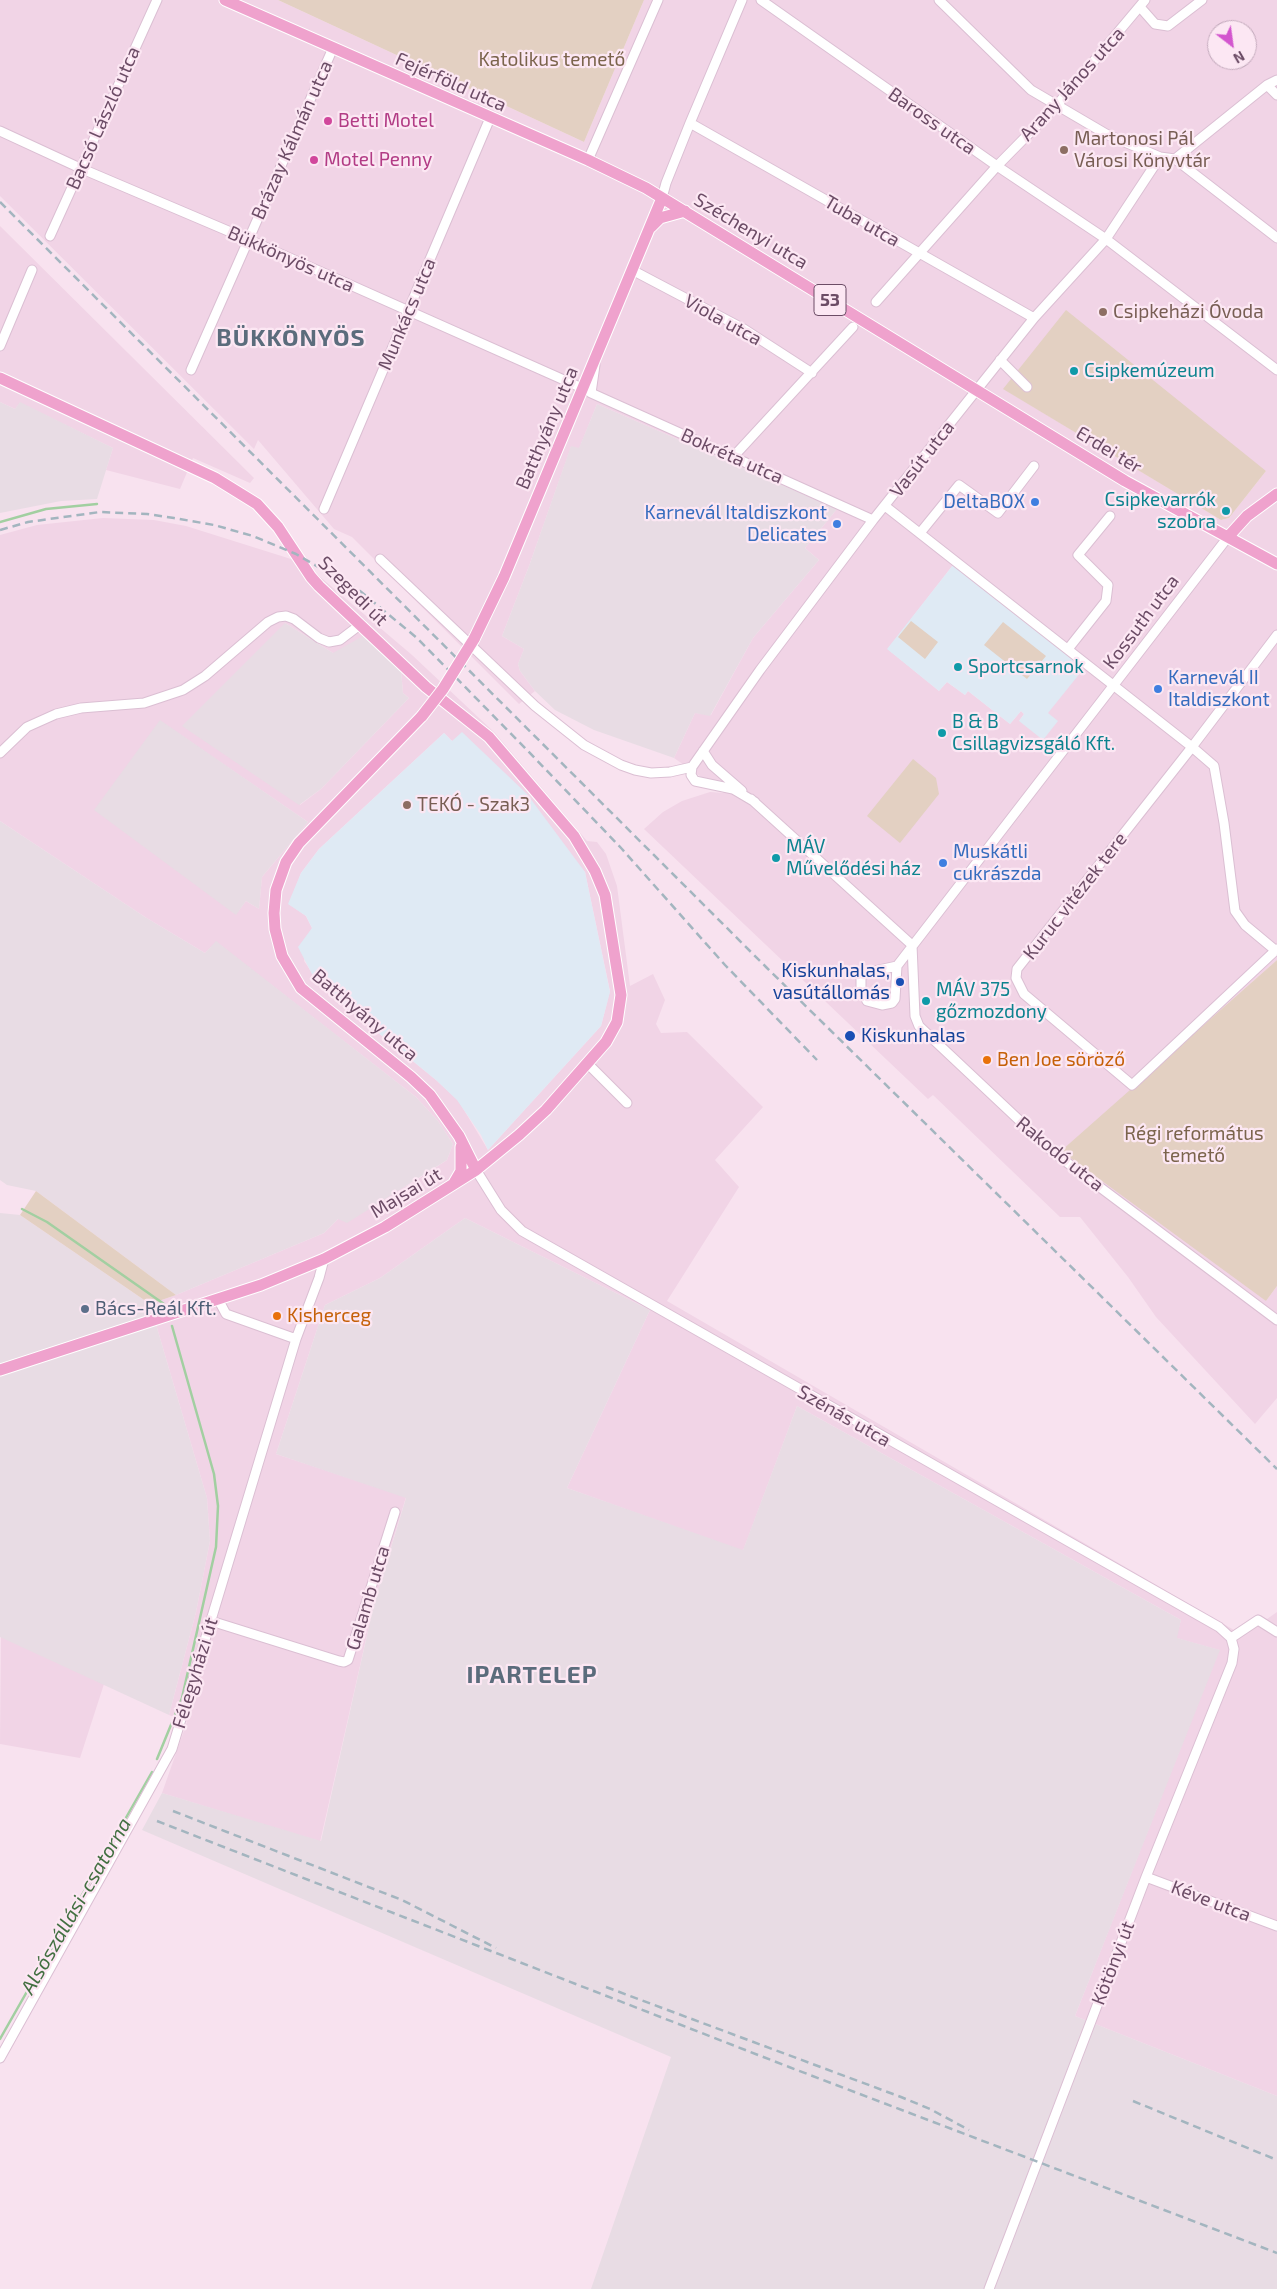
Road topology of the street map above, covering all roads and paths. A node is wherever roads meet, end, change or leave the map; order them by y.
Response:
1 (157, 0) edge
2 (225, 0) edge
3 (658, 0) edge
4 (742, 0) edge
5 (761, 0) edge
6 (939, 0) edge
7 (1202, 0) edge
8 (1142, 3) edge
9 (333, 48) junction
10 (1277, 80) edge
11 (1267, 85) junction
12 (1277, 95) edge
13 (1057, 105) junction
14 (490, 118) junction
15 (690, 123) junction
16 (0, 131) edge
17 (1160, 157) junction
18 (1175, 159) junction
19 (588, 160) junction
20 (997, 166) junction
21 (80, 168) junction
22 (662, 198) junction
23 (685, 211) junction
24 (649, 229) junction
25 (50, 236) dead end
26 (1277, 238) edge
27 (247, 239) junction
28 (1106, 239) junction
29 (919, 254) junction
30 (32, 270) dead end
31 (632, 270) junction
32 (876, 302) dead end
33 (408, 311) junction
34 (1034, 318) junction
35 (853, 327) dead end
36 (0, 346) edge
37 (1000, 360) junction
38 (190, 370) dead end
39 (1277, 370) edge
40 (812, 373) junction
41 (0, 378) edge
42 (1027, 387) dead end
43 (975, 389) junction
44 (587, 391) junction
45 (734, 456) junction
46 (1034, 466) dead end
47 (1277, 494) edge
48 (885, 506) junction
49 (324, 509) dead end
50 (1110, 516) dead end
51 (873, 520) junction
52 (920, 533) junction
53 (1228, 537) junction
54 (380, 559) dead end
55 (1277, 564) edge
56 (361, 624) junction
57 (1277, 635) edge
58 (1068, 649) junction
59 (1114, 685) junction
60 (1192, 747) junction
61 (703, 751) junction
62 (0, 753) edge
63 (692, 767) junction
64 (754, 802) junction
65 (588, 858) joint
66 (912, 945) junction
67 (1276, 949) edge
68 (897, 966) junction
69 (588, 1064) junction
70 (627, 1103) dead end
71 (459, 1136) junction
72 (476, 1170) junction
73 (451, 1186) junction
74 (324, 1260) junction
75 (218, 1300) junction
76 (1277, 1320) edge
77 (296, 1339) junction
78 (0, 1370) edge
79 (395, 1512) dead end
80 (210, 1621) junction
81 (1277, 1632) edge
82 (1231, 1638) junction
83 (1146, 1877) junction
84 (1277, 1926) edge
85 (0, 2058) edge
86 (989, 2289) edge

1 - 21 street, Bacsó László utca
2 - 9 main road, Fejérföld utca / 53
3 - 19 street
4 - 15 street, Batthyány utca
5 - 20 street, Baross utca
6 - 13 street
7 - 8 street
8 - 13 street, Arany János utca
9 - 14 main road, Fejérföld utca / 53
9 - 27 street, Brázay Kálmán utca
10 - 11 street
11 - 12 street
11 - 18 street
13 - 17 street
13 - 20 street, Arany János utca
14 - 19 main road, Fejérföld utca / 53
14 - 33 street, Munkács utca
15 - 22 street, Batthyány utca
15 - 29 street, Tuba utca
16 - 21 street, Bükkönyös utca
17 - 18 street
17 - 28 street, Vasút utca
18 - 26 street
19 - 22 main road, Fejérföld utca / 53
20 - 28 street, Baross utca
20 - 29 street, Arany János utca
21 - 25 street, Bacsó László utca
21 - 27 street, Bükkönyös utca
22 - 23 main road, Széchenyi utca / 53
22 - 24 main road, Batthyány utca
23 - 24 main road
23 - 43 main road, Széchenyi utca / 53
24 - 31 main road, Batthyány utca
27 - 33 street, Bükkönyös utca
27 - 38 street, Brázay Kálmán utca
28 - 34 street, Vasút utca
28 - 39 street, Baross utca
29 - 32 street, Arany János utca
29 - 34 street, Tuba utca
30 - 36 street
31 - 40 street, Viola utca
31 - 44 main road, Batthyány utca
33 - 44 street, Bükkönyös utca
33 - 49 street, Munkács utca
34 - 37 street, Vasút utca
35 - 40 street
37 - 42 street
37 - 43 street, Vasút utca
40 - 45 street
41 - 56 main road, Szegedi út
43 - 48 street, Vasút utca
43 - 53 main road, Erdei tér / 53
44 - 45 street, Bokréta utca
44 - 71 main road, Batthyány utca, bridge
45 - 51 street, Bokréta utca
46 - 52 street
47 - 53 main road, Kossuth utca
48 - 51 street, Vasút utca
48 - 52 street
50 - 58 street
51 - 61 street, Vasút utca
52 - 58 street
53 - 55 main road, 53
53 - 59 street, Kossuth utca
54 - 63 street
56 - 62 street
56 - 65 main road, Szegedi út
57 - 60 street, Kuruc vitézek tere
58 - 59 street
59 - 60 street, Kuruc vitézek tere
59 - 66 street, Kossuth utca
60 - 67 street, Kuruc vitézek tere
60 - 67 street, Kuruc vitézek tere
61 - 63 street, Vasút utca
61 - 64 street
63 - 64 street
64 - 66 street
65 - 69 main road, Majsai út
66 - 68 street, Kossuth utca
66 - 76 street, Rakodó utca
68 - 68 street
69 - 70 street
69 - 72 main road, Majsai út
71 - 72 main road, Batthyány utca
71 - 73 main road
72 - 73 main road, Majsai út
72 - 82 street, Szénás utca
73 - 74 main road, Majsai út
74 - 75 main road, Majsai út
74 - 77 street, Félegyházi út
75 - 77 street
75 - 78 main road, Majsai út
77 - 80 street, Félegyházi út
79 - 80 street, Galamb utca
80 - 85 street, Félegyházi út
81 - 82 street
82 - 83 street, Kötönyi út
83 - 84 street, Kéve utca
83 - 86 street, Kötönyi út

